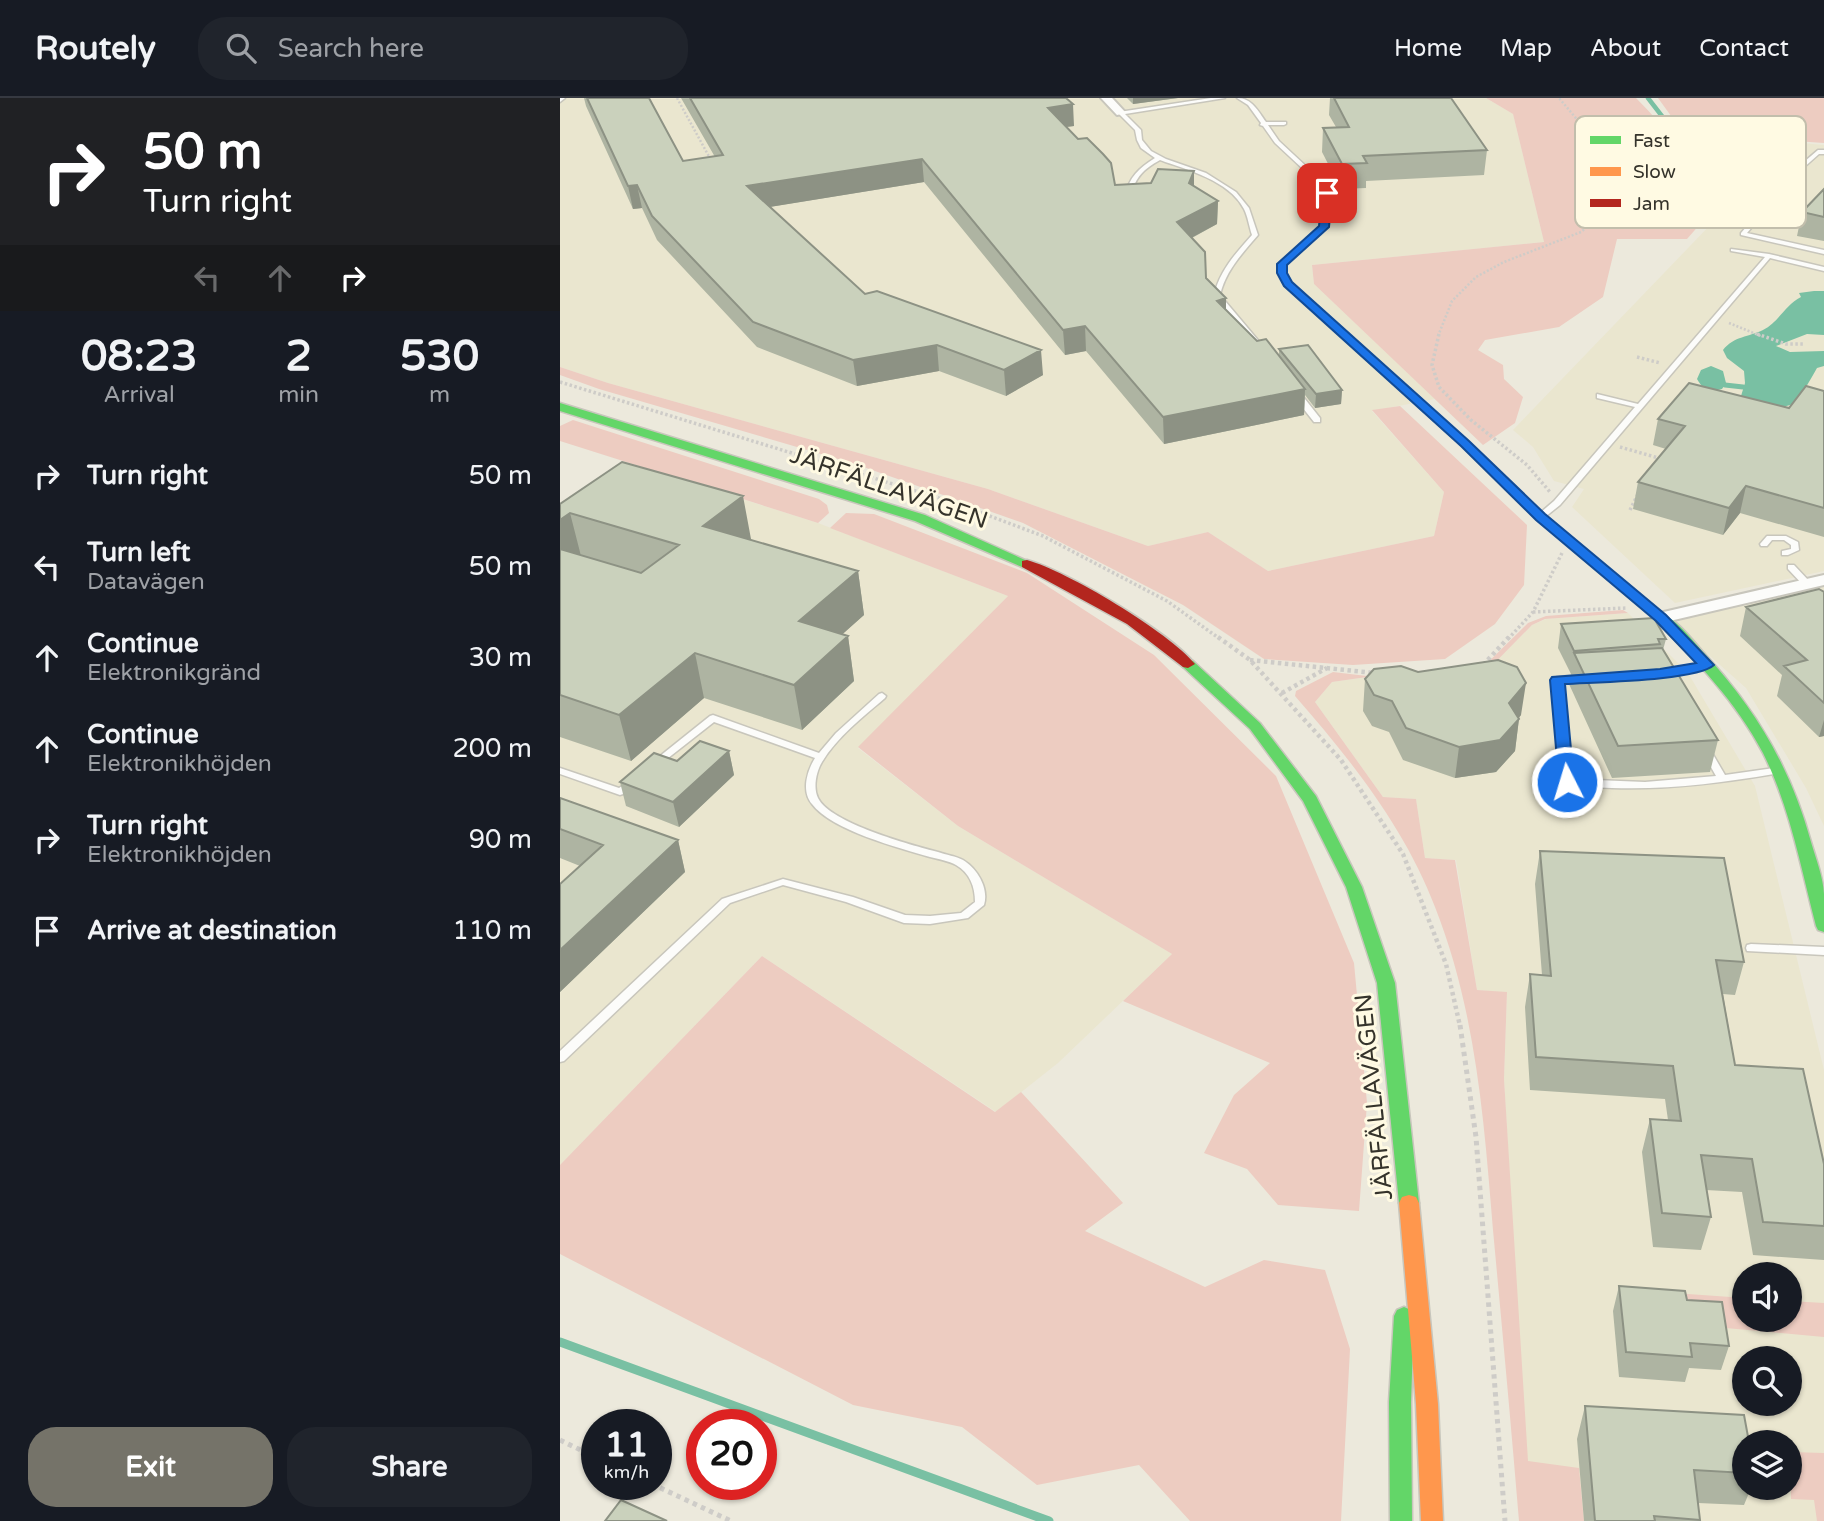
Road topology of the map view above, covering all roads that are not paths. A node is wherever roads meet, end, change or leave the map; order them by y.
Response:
1 (1106, 98) edge
2 (1222, 98) edge
3 (1240, 98) edge
4 (1121, 113) junction
5 (1283, 123) dead end
6 (1262, 124) junction
7 (1824, 152) edge
8 (1158, 159) junction
9 (1806, 163) edge
10 (1127, 200) edge
11 (1748, 228) edge
12 (1733, 250) dead end
13 (1824, 252) edge
14 (1769, 256) junction
15 (1824, 268) edge
16 (1263, 350) edge
17 (1294, 390) edge
18 (1600, 396) dead end
19 (1639, 406) junction
20 (560, 407) edge
21 (1317, 420) dead end
22 (1540, 517) junction
23 (1765, 544) dead end
24 (1789, 552) dead end
25 (1791, 567) dead end
26 (1816, 582) edge
27 (1661, 618) junction
28 (1707, 665) junction
29 (1660, 673) junction
30 (1647, 674) edge
31 (1596, 677) edge
32 (1667, 685) edge
33 (882, 696) dead end
34 (1702, 744) edge
35 (821, 757) junction
36 (651, 768) edge
37 (1777, 770) junction
38 (560, 771) edge
39 (640, 776) edge
40 (1723, 780) junction
41 (1824, 926) edge
42 (1751, 948) dead end
43 (1824, 951) edge
44 (560, 1058) edge
45 (1408, 1222) junction
46 (1401, 1521) edge
47 (1432, 1521) edge

1 - 4 street
2 - 4 lane
3 - 6 lane
4 - 8 lane
5 - 6 lane
6 - 22 lane
7 - 9 lane
8 - 10 lane
8 - 16 lane
11 - 13 lane
12 - 14 lane
14 - 15 lane
14 - 19 lane
17 - 21 lane
18 - 19 lane
19 - 22 lane
20 - 45 street, JÄRFÄLLAVÄGEN
22 - 27 lane
23 - 24 lane
25 - 26 lane
26 - 27 street
27 - 28 street
28 - 29 lane
28 - 37 street
29 - 30 lane
29 - 32 lane
31 - 40 lane
33 - 35 lane
34 - 40 lane
35 - 36 lane
35 - 44 lane
37 - 40 lane
37 - 41 street
38 - 39 lane
42 - 43 lane
45 - 46 street, JÄRFÄLLAVÄGEN
45 - 47 street, JÄRFÄLLAVÄGEN

